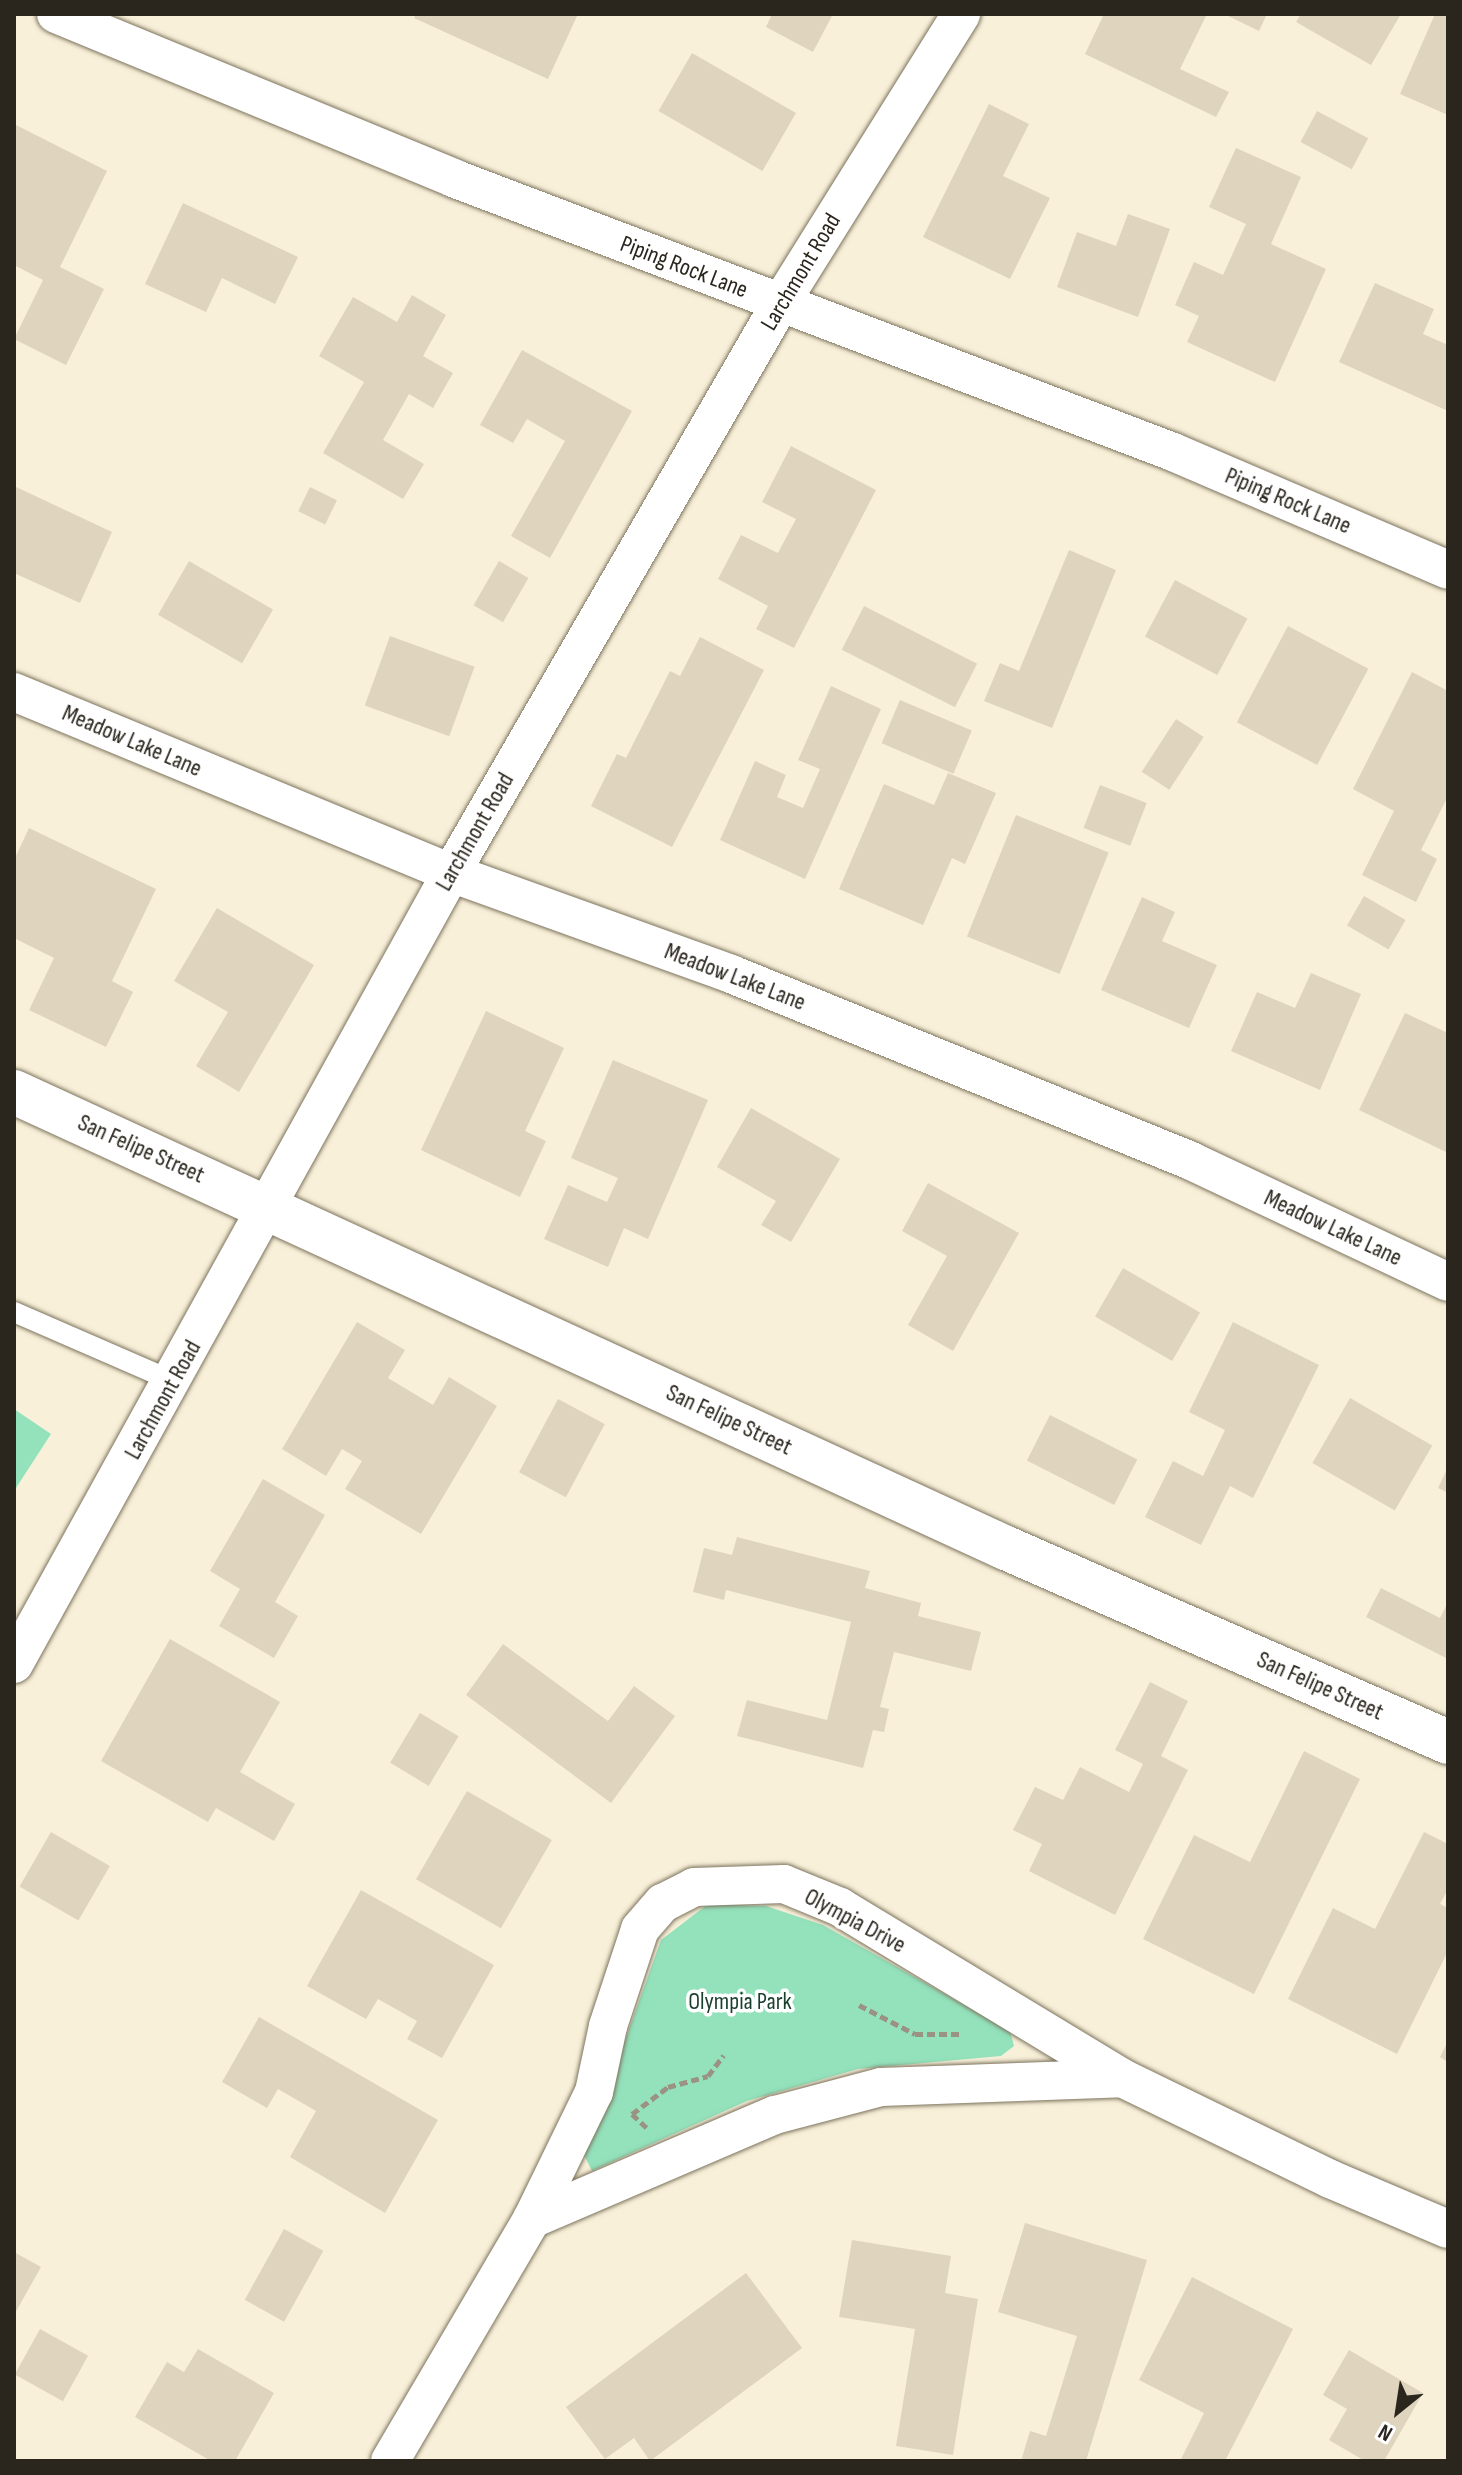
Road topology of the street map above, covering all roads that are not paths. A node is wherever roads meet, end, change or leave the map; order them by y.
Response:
1 (56, 14) edge
2 (961, 14) edge
3 (780, 304) junction
4 (1448, 570) edge
5 (14, 692) edge
6 (451, 873) junction
7 (14, 1092) edge
8 (271, 1208) junction
9 (1448, 1282) edge
10 (14, 1312) edge
11 (173, 1381) junction
12 (14, 1664) edge
13 (1448, 1742) edge
14 (1122, 2078) junction
15 (532, 2219) junction
16 (1448, 2229) edge
17 (390, 2461) edge

1 - 3 street, Piping Rock Lane
2 - 3 street, Larchmont Road
3 - 4 street, Piping Rock Lane
3 - 6 street, Larchmont Road
5 - 6 street, Meadow Lake Lane
6 - 8 street, Larchmont Road
6 - 9 street, Meadow Lake Lane
7 - 8 main road, San Felipe Street
8 - 11 street, Larchmont Road
8 - 13 main road, San Felipe Street
10 - 11 lane
11 - 12 street, Larchmont Road
14 - 15 street, Olympia Drive
14 - 15 street, Olympia Drive
14 - 16 street, Olympia Drive
15 - 17 street, Olympia Drive

